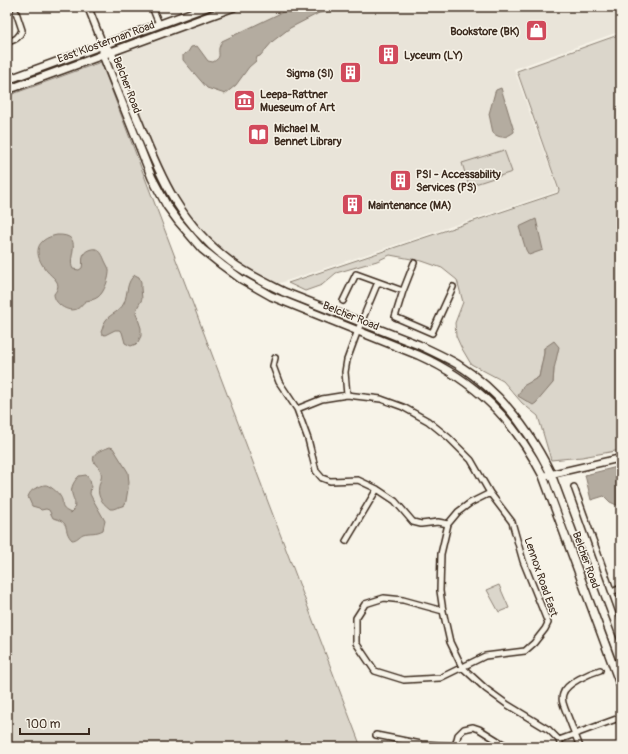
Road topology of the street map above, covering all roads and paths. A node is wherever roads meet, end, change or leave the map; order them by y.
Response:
1 (88, 7) edge
2 (152, 7) edge
3 (207, 7) edge
4 (234, 7) edge
5 (16, 12) dead end
6 (159, 24) junction
7 (7, 42) edge
8 (103, 45) junction
9 (111, 52) junction
10 (103, 55) junction
11 (7, 80) edge
12 (7, 90) edge
13 (414, 263) dead end
14 (378, 282) junction
15 (453, 287) dead end
16 (403, 291) junction
17 (343, 301) dead end
18 (361, 322) junction
19 (358, 330) junction
20 (275, 358) dead end
21 (347, 395) junction
22 (297, 409) junction
23 (621, 458) edge
24 (551, 474) junction
25 (543, 476) junction
26 (574, 487) dead end
27 (377, 489) junction
28 (490, 493) junction
29 (448, 524) junction
30 (346, 541) dead end
31 (621, 588) edge
32 (612, 592) junction
33 (442, 611) junction
34 (621, 618) edge
35 (621, 662) edge
36 (462, 667) junction
37 (600, 670) dead end
38 (621, 687) edge
39 (619, 718) dead end
40 (575, 734) junction
41 (376, 735) dead end
42 (559, 740) junction
43 (455, 747) edge
44 (508, 747) edge
45 (561, 747) edge
46 (580, 747) edge

1 - 8 street
2 - 6 street
3 - 6 main road, East Klosterman Road
4 - 9 main road, East Klosterman Road
5 - 7 street
6 - 8 main road, East Klosterman Road
8 - 9 main road, Belcher Road
8 - 10 main road, Belcher Road
8 - 11 main road, East Klosterman Road
9 - 10 main road, East Klosterman Road
9 - 18 main road, Belcher Road
10 - 12 main road, East Klosterman Road
10 - 19 main road, Belcher Road
13 - 16 street
14 - 16 street
14 - 17 street
14 - 18 street
15 - 16 street
18 - 19 street
18 - 24 main road, Belcher Road
19 - 21 street
19 - 25 main road, Belcher Road
20 - 22 street
21 - 22 street
21 - 28 street
22 - 27 street
23 - 24 street
24 - 25 street
24 - 35 main road, Belcher Road
25 - 38 main road, Belcher Road
26 - 32 street
27 - 29 street
27 - 30 street
28 - 29 street
28 - 36 street, Lennox Road East
29 - 33 street
31 - 32 street
32 - 34 street
33 - 36 street
33 - 36 street
36 - 42 street
37 - 40 street
39 - 40 street
40 - 42 street
40 - 46 street
41 - 43 street
42 - 45 street
43 - 44 street

